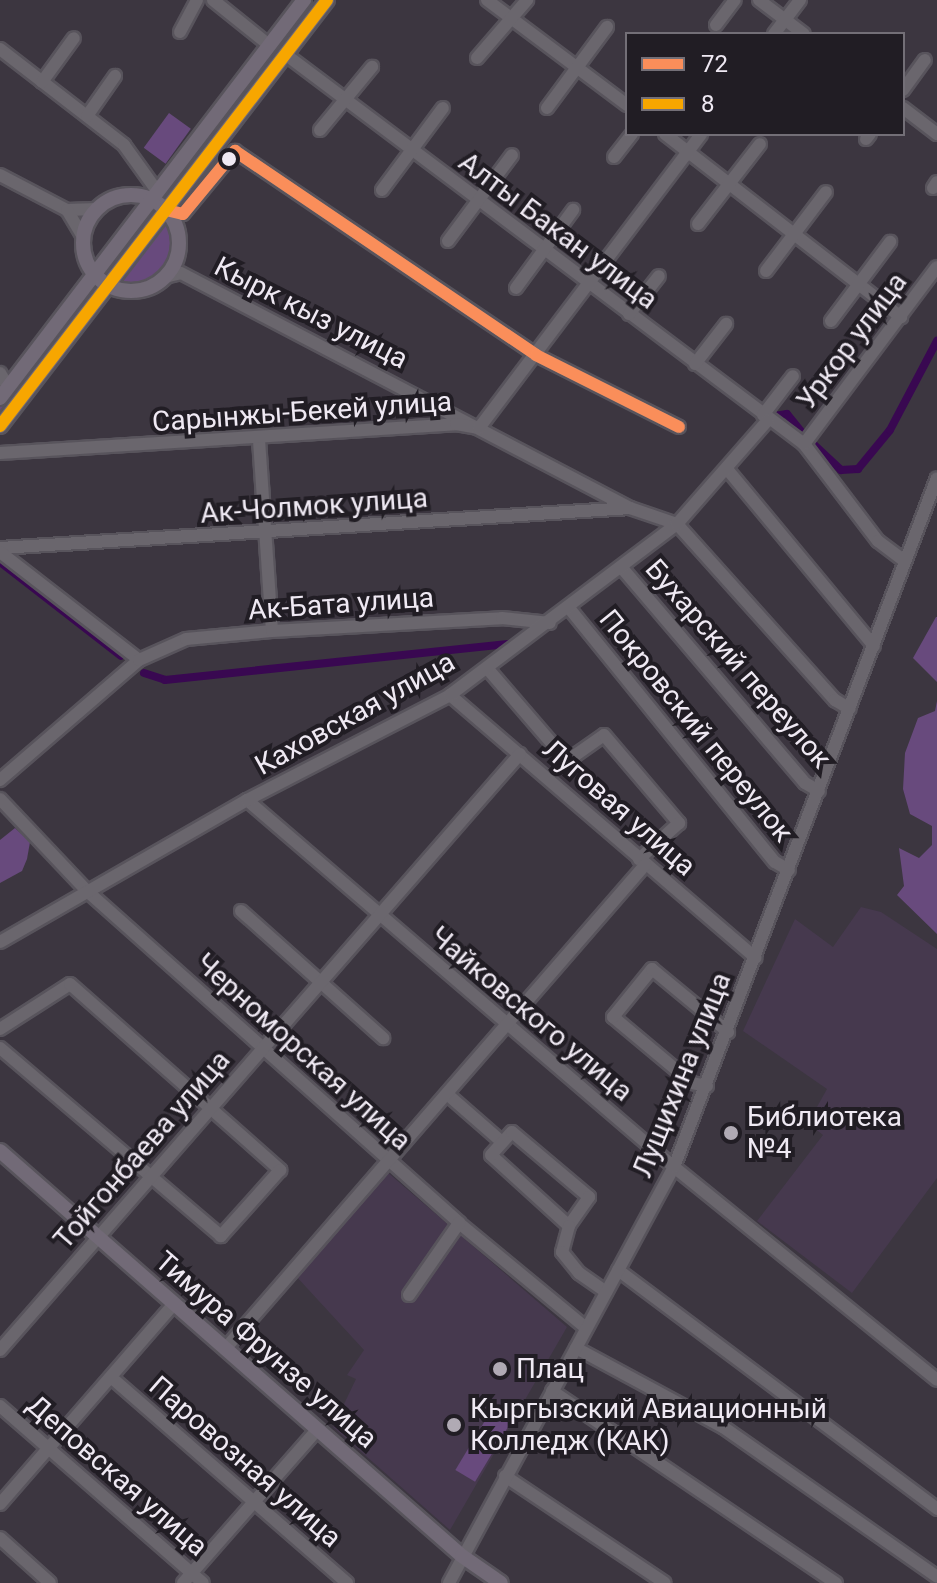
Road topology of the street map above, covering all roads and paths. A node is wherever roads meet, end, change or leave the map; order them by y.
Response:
1 (197, 0) edge
2 (213, 0) edge
3 (304, 0) edge
4 (327, 0) edge
5 (487, 0) edge
6 (527, 0) edge
7 (735, 0) edge
8 (759, 0) edge
9 (800, 0) edge
10 (512, 18) junction
11 (785, 20) junction
12 (716, 25) dead end
13 (607, 27) dead end
14 (180, 32) dead end
15 (776, 32) edge
16 (801, 32) edge
17 (74, 38) dead end
18 (269, 45) junction
19 (0, 49) edge
20 (285, 54) junction
21 (477, 58) dead end
22 (925, 60) dead end
23 (372, 67) dead end
24 (577, 67) junction
25 (115, 76) dead end
26 (42, 82) junction
27 (905, 87) edge
28 (343, 99) junction
29 (625, 103) edge
30 (443, 108) dead end
31 (547, 108) dead end
32 (905, 110) edge
33 (87, 116) junction
34 (320, 130) dead end
35 (937, 134) edge
36 (630, 136) edge
37 (668, 136) edge
38 (699, 136) edge
39 (760, 144) dead end
40 (411, 150) junction
41 (688, 151) junction
42 (512, 155) dead end
43 (614, 157) dead end
44 (0, 175) edge
45 (729, 181) junction
46 (382, 190) dead end
47 (826, 192) dead end
48 (154, 195) junction
49 (476, 199) junction
50 (97, 209) junction
51 (67, 210) junction
52 (166, 210) junction
53 (573, 210) dead end
54 (698, 224) dead end
55 (795, 232) junction
56 (83, 237) junction
57 (448, 241) dead end
58 (890, 242) dead end
59 (543, 249) junction
60 (179, 266) junction
61 (937, 267) edge
62 (766, 271) dead end
63 (94, 274) junction
64 (659, 276) dead end
65 (861, 283) junction
66 (588, 284) junction
67 (107, 286) junction
68 (516, 288) dead end
69 (629, 314) junction
70 (901, 317) junction
71 (831, 321) dead end
72 (726, 324) dead end
73 (536, 355) junction
74 (695, 364) junction
75 (0, 373) edge
76 (793, 376) dead end
77 (4, 392) edge
78 (766, 417) junction
79 (0, 426) edge
80 (679, 427) dead end
81 (479, 428) junction
82 (259, 440) junction
83 (804, 444) junction
84 (0, 453) edge
85 (727, 469) junction
86 (937, 478) edge
87 (630, 508) junction
88 (677, 524) junction
89 (266, 535) junction
90 (0, 550) edge
91 (903, 560) junction
92 (622, 568) junction
93 (569, 608) junction
94 (550, 623) junction
95 (272, 631) junction
96 (874, 646) junction
97 (139, 660) junction
98 (487, 668) junction
99 (450, 695) junction
100 (850, 709) junction
101 (520, 754) junction
102 (567, 761) junction
103 (545, 776) junction
104 (0, 780) edge
105 (819, 791) junction
106 (0, 799) edge
107 (247, 800) junction
108 (642, 862) junction
109 (789, 870) junction
110 (87, 891) junction
111 (241, 911) dead end
112 (379, 916) junction
113 (0, 942) edge
114 (756, 958) junction
115 (320, 984) junction
116 (507, 1025) junction
117 (0, 1029) edge
118 (728, 1032) junction
119 (383, 1038) dead end
120 (0, 1048) edge
121 (263, 1049) junction
122 (707, 1086) junction
123 (447, 1094) junction
124 (212, 1108) junction
125 (502, 1142) junction
126 (0, 1151) edge
127 (388, 1160) junction
128 (674, 1167) junction
129 (151, 1176) junction
130 (459, 1223) junction
131 (569, 1226) junction
132 (98, 1237) junction
133 (618, 1270) junction
134 (606, 1292) junction
135 (409, 1295) dead end
136 (174, 1304) junction
137 (586, 1328) junction
138 (1, 1345) edge
139 (576, 1348) junction
140 (225, 1349) junction
141 (112, 1378) junction
142 (937, 1380) edge
143 (552, 1391) junction
144 (0, 1406) edge
145 (317, 1430) junction
146 (50, 1448) junction
147 (505, 1476) junction
148 (254, 1501) junction
149 (0, 1504) edge
150 (937, 1509) edge
151 (0, 1538) edge
152 (462, 1556) junction
153 (937, 1577) edge
154 (187, 1578) edge
155 (50, 1583) edge
156 (203, 1583) edge
157 (347, 1583) edge
158 (449, 1583) edge
159 (501, 1583) edge
160 (665, 1583) edge
161 (836, 1583) edge

1 - 14 street
2 - 18 street
3 - 18 main road
4 - 20 main road
5 - 10 street
6 - 10 street
7 - 12 street
8 - 11 street
9 - 11 street
10 - 21 street
10 - 24 street
11 - 15 street
11 - 16 street
13 - 24 street
17 - 26 street
18 - 48 main road
19 - 26 street
20 - 28 street, Алты Бакан улица
20 - 52 main road
22 - 27 street
23 - 28 street
24 - 29 street
24 - 31 street
25 - 33 street
26 - 33 street
28 - 34 street
28 - 40 street, Алты Бакан улица
30 - 40 street
32 - 35 street
33 - 48 street
36 - 43 street
37 - 41 street
38 - 41 street, Сарынжы-Бекей улица
39 - 45 street
40 - 46 street
40 - 49 street, Алты Бакан улица
41 - 45 street
41 - 66 street, Сарынжы-Бекей улица
42 - 49 street
44 - 51 street
45 - 54 street
45 - 55 street
47 - 55 street
48 - 50 main road
48 - 52 main road
48 - 63 main road
49 - 57 street
49 - 59 street, Алты Бакан улица
50 - 51 street
50 - 56 main road
51 - 56 street
52 - 60 main road
52 - 67 main road
52 - 73 street
53 - 59 street
55 - 62 street
55 - 65 street
56 - 63 main road
58 - 65 street
59 - 66 street, Алты Бакан улица
59 - 68 street
60 - 67 main road
60 - 81 street, Кырк кыз улица
61 - 70 street, Уркор улица
63 - 67 main road
63 - 77 main road
64 - 69 street
65 - 70 street
65 - 71 street
66 - 69 street, Алты Бакан улица
66 - 73 street, Сарынжы-Бекей улица
67 - 79 main road
69 - 74 street, Алты Бакан улица
70 - 83 street, Уркор улица
72 - 74 street
73 - 80 street
73 - 81 street, Сарынжы-Бекей улица
74 - 78 street, Алты Бакан улица
75 - 77 street
76 - 78 street, Каховская улица
78 - 83 street, Алты Бакан улица
78 - 85 street, Каховская улица
81 - 82 street, Сарынжы-Бекей улица
81 - 87 street, Кырк кыз улица
82 - 84 street, Сарынжы-Бекей улица
82 - 89 street
83 - 91 street
85 - 88 street, Каховская улица
85 - 96 street
86 - 91 street, Лущихина улица
87 - 88 street, Кырк кыз улица
87 - 89 street, Ак-Чолмок улица
88 - 92 street, Каховская улица
88 - 100 street
89 - 90 street, Ак-Чолмок улица
89 - 95 street
90 - 97 street
91 - 96 street, Лущихина улица
92 - 93 street, Каховская улица
92 - 105 street, Бухарский переулок
93 - 94 street, Каховская улица
93 - 109 street, Покровский переулок
94 - 95 street, Ак-Бата улица
94 - 98 street, Каховская улица
95 - 97 street, Ак-Бата улица
96 - 100 street, Лущихина улица
97 - 104 street
98 - 99 street, Каховская улица
98 - 102 street
99 - 101 street, Луговая улица
99 - 107 street, Каховская улица
100 - 105 street, Лущихина улица
101 - 103 street, Луговая улица
101 - 112 street, Тойгонбаева улица
102 - 103 street
102 - 108 street
103 - 108 street, Луговая улица
105 - 109 street, Лущихина улица
106 - 110 street, Черноморская улица
107 - 110 street, Каховская улица
107 - 112 street, Чайковского улица
108 - 114 street, Луговая улица
108 - 116 street
109 - 114 street, Лущихина улица
110 - 113 street, Каховская улица
110 - 121 street, Черноморская улица
111 - 115 street
112 - 115 street, Тойгонбаева улица
112 - 116 street, Чайковского улица
114 - 118 street, Лущихина улица
115 - 119 street
115 - 121 street, Тойгонбаева улица
116 - 123 street
116 - 128 street, Чайковского улица
117 - 124 street
118 - 122 street, Лущихина улица
118 - 122 street
120 - 129 street
121 - 124 street, Тойгонбаева улица
121 - 127 street, Черноморская улица
122 - 128 street, Лущихина улица
123 - 125 street
123 - 127 street
124 - 129 street, Тойгонбаева улица
124 - 129 street
125 - 131 street
125 - 131 street
126 - 132 main road, Тимура Фрунзе улица
127 - 130 street, Черноморская улица
127 - 140 street
128 - 133 street, Лущихина улица
128 - 142 street, Чайковского улица
129 - 132 street, Тойгонбаева улица
130 - 135 street
130 - 137 street, Черноморская улица
131 - 134 street
132 - 136 main road, Тимура Фрунзе улица
132 - 138 street, Тойгонбаева улица
133 - 134 street, Лущихина улица
133 - 150 street
134 - 137 street, Лущихина улица
136 - 140 main road, Тимура Фрунзе улица
136 - 141 street
137 - 139 street, Лущихина улица
139 - 143 street, Лущихина улица
139 - 153 street
140 - 145 main road, Тимура Фрунзе улица
141 - 146 street
141 - 148 street, Паровозная улица
143 - 147 street, Лущихина улица
143 - 161 street
144 - 146 street, Деповская улица
145 - 148 street
145 - 152 main road, Тимура Фрунзе улица
146 - 149 street
146 - 154 street, Деповская улица
147 - 152 street, Лущихина улица
147 - 160 street
148 - 154 street
148 - 157 street, Паровозная улица
151 - 155 street
152 - 158 street, Лущихина улица
152 - 159 main road, Тимура Фрунзе улица
154 - 156 street, Деповская улица

